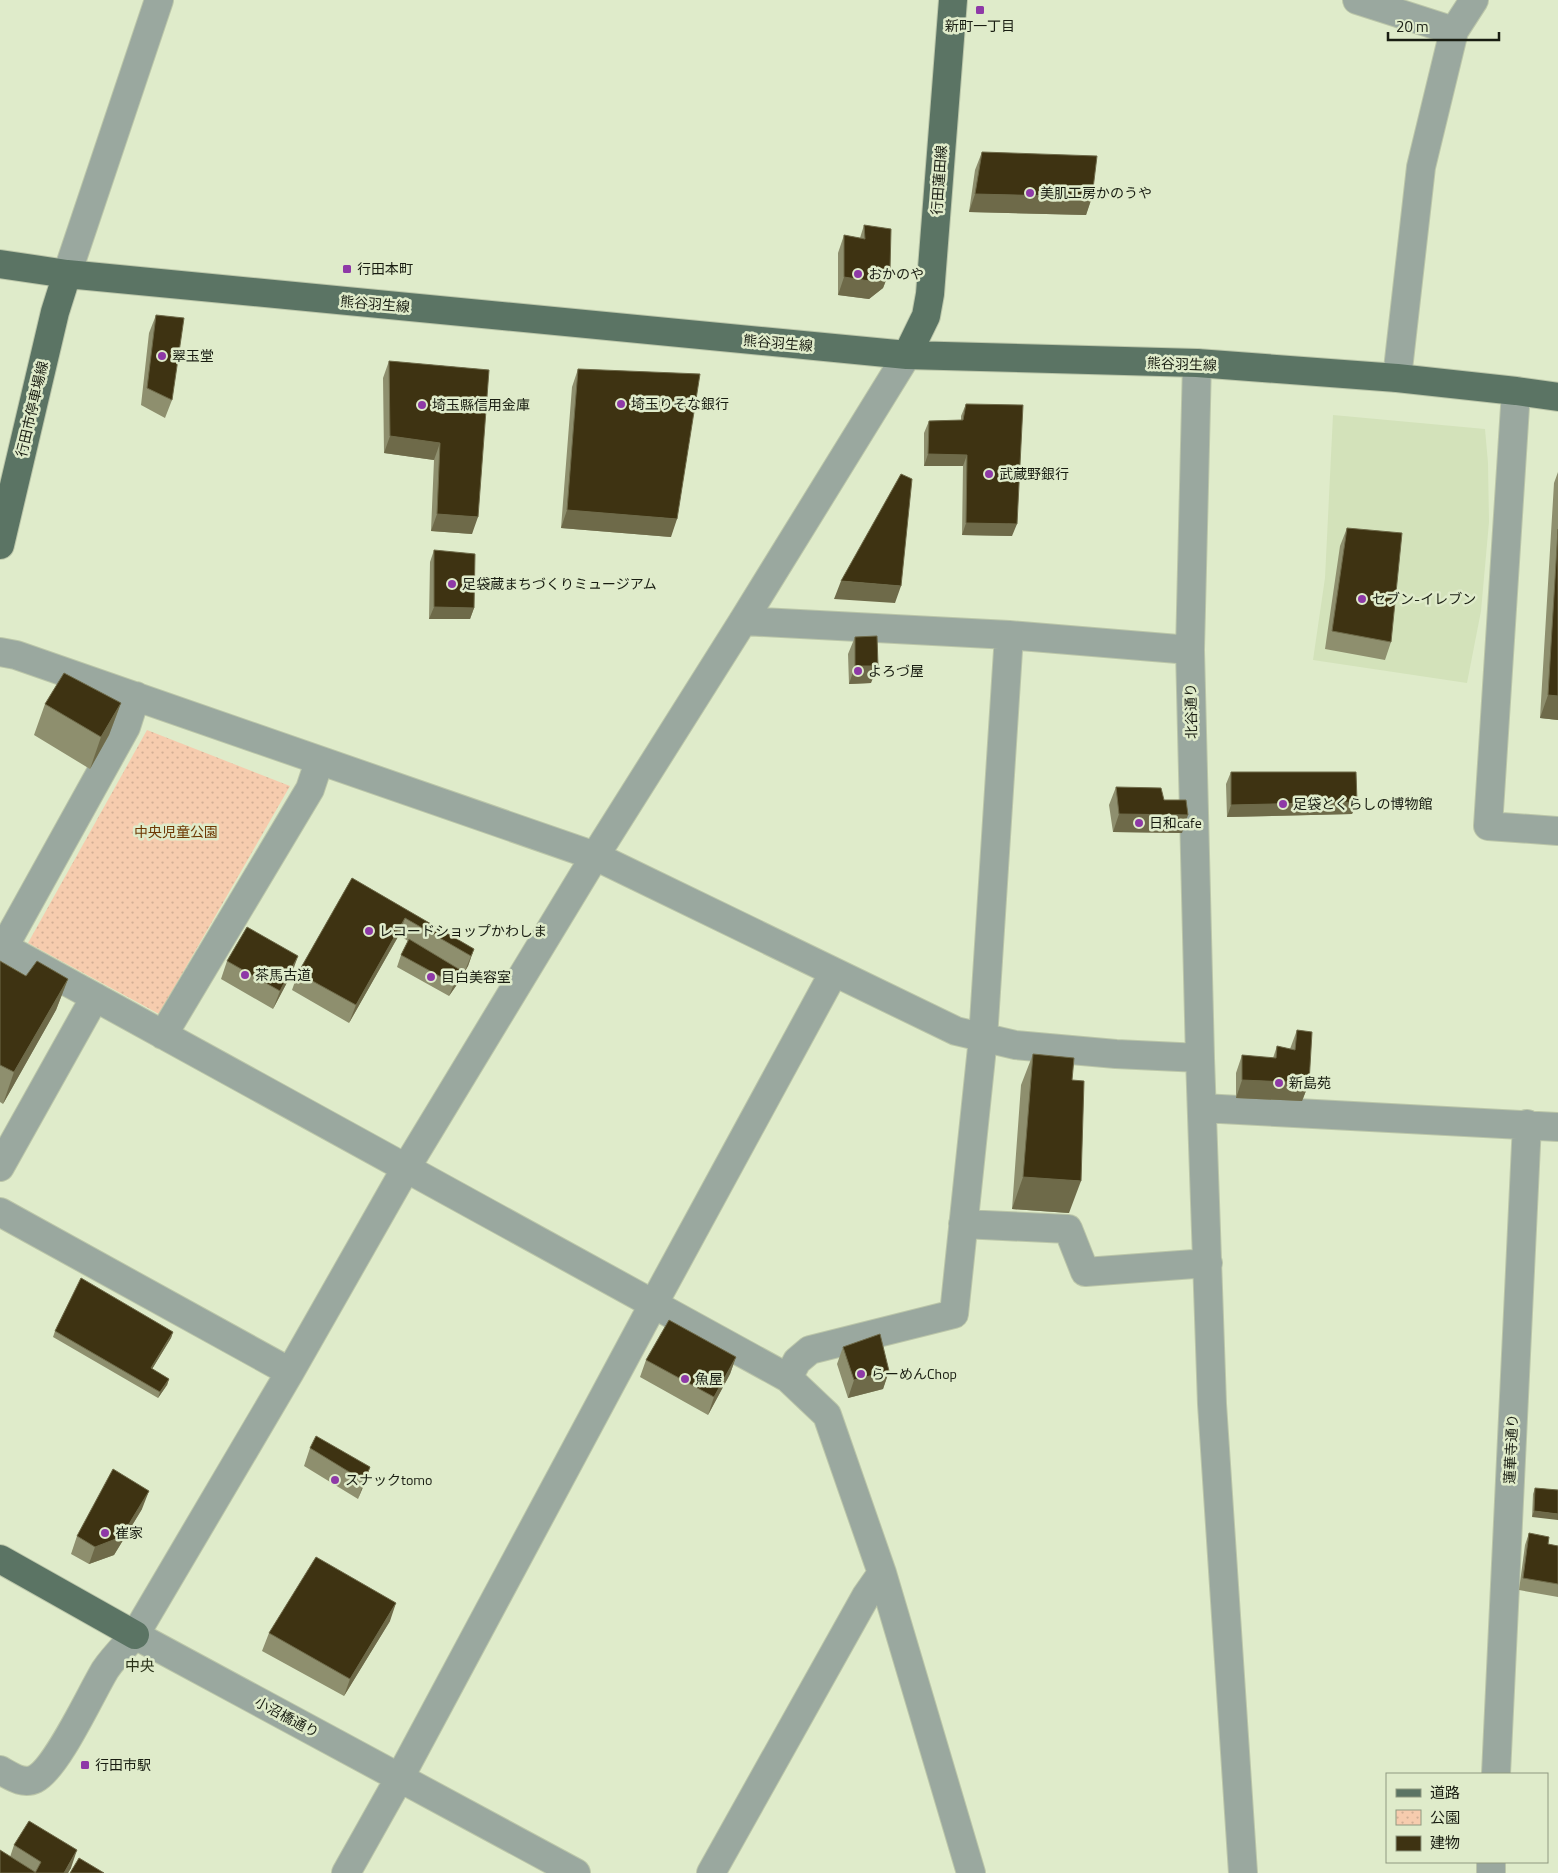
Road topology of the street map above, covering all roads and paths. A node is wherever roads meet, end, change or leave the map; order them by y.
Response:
1 (159, 0) edge
2 (953, 0) edge
3 (1357, 0) edge
4 (1474, 0) edge
5 (1454, 30) junction
6 (0, 264) edge
7 (67, 274) junction
8 (907, 355) junction
9 (1197, 364) junction
10 (1397, 378) junction
11 (1516, 391) junction
12 (1558, 397) edge
13 (0, 545) edge
14 (743, 621) junction
15 (1009, 634) junction
16 (1190, 650) junction
17 (0, 652) edge
18 (136, 696) junction
19 (319, 762) junction
20 (1558, 831) edge
21 (595, 856) junction
22 (2, 946) edge
23 (834, 972) junction
24 (95, 998) junction
25 (163, 1035) junction
26 (983, 1038) junction
27 (1200, 1058) junction
28 (1202, 1108) junction
29 (1527, 1124) junction
30 (1558, 1127) edge
31 (0, 1167) edge
32 (406, 1168) junction
33 (0, 1212) edge
34 (964, 1224) junction
35 (1208, 1263) junction
36 (654, 1303) junction
37 (290, 1372) junction
38 (788, 1378) junction
39 (0, 1559) edge
40 (882, 1573) junction
41 (134, 1635) junction
42 (0, 1770) edge
43 (1496, 1773) edge
44 (400, 1778) junction
45 (346, 1873) edge
46 (576, 1873) edge
47 (711, 1873) edge
48 (971, 1873) edge
49 (1243, 1873) edge

1 - 7 street
2 - 8 main road, 行田蓮田線
3 - 5 street
4 - 5 street
5 - 10 street
6 - 7 main road, 熊谷羽生線
7 - 8 main road, 熊谷羽生線
7 - 13 main road, 行田市停車場線
8 - 9 main road, 熊谷羽生線
8 - 14 street
9 - 10 main road, 熊谷羽生線
9 - 16 street, 北谷通り
10 - 11 main road, 熊谷羽生線
11 - 12 main road, 熊谷羽生線
11 - 20 street
14 - 15 street
14 - 21 street
15 - 16 street
15 - 26 street
16 - 27 street, 北谷通り
17 - 18 street
18 - 19 street
18 - 22 street
19 - 21 street
19 - 25 street
21 - 23 street
21 - 32 street
22 - 24 street
23 - 26 street
23 - 36 street
24 - 25 street
24 - 31 street
25 - 32 street
26 - 27 street
26 - 34 street
27 - 28 street, 北谷通り
28 - 29 street
28 - 35 street, 北谷通り
29 - 30 street
29 - 43 street, 蓮華寺通り
32 - 36 street
32 - 37 street
33 - 37 street
34 - 35 street
34 - 38 street
35 - 49 street, 北谷通り
36 - 38 street
36 - 44 street
37 - 41 street
38 - 40 street
39 - 41 main road, 小沼橋通り
40 - 47 street
40 - 48 street
41 - 42 street
41 - 44 street, 小沼橋通り
44 - 45 street
44 - 46 street, 小沼橋通り

